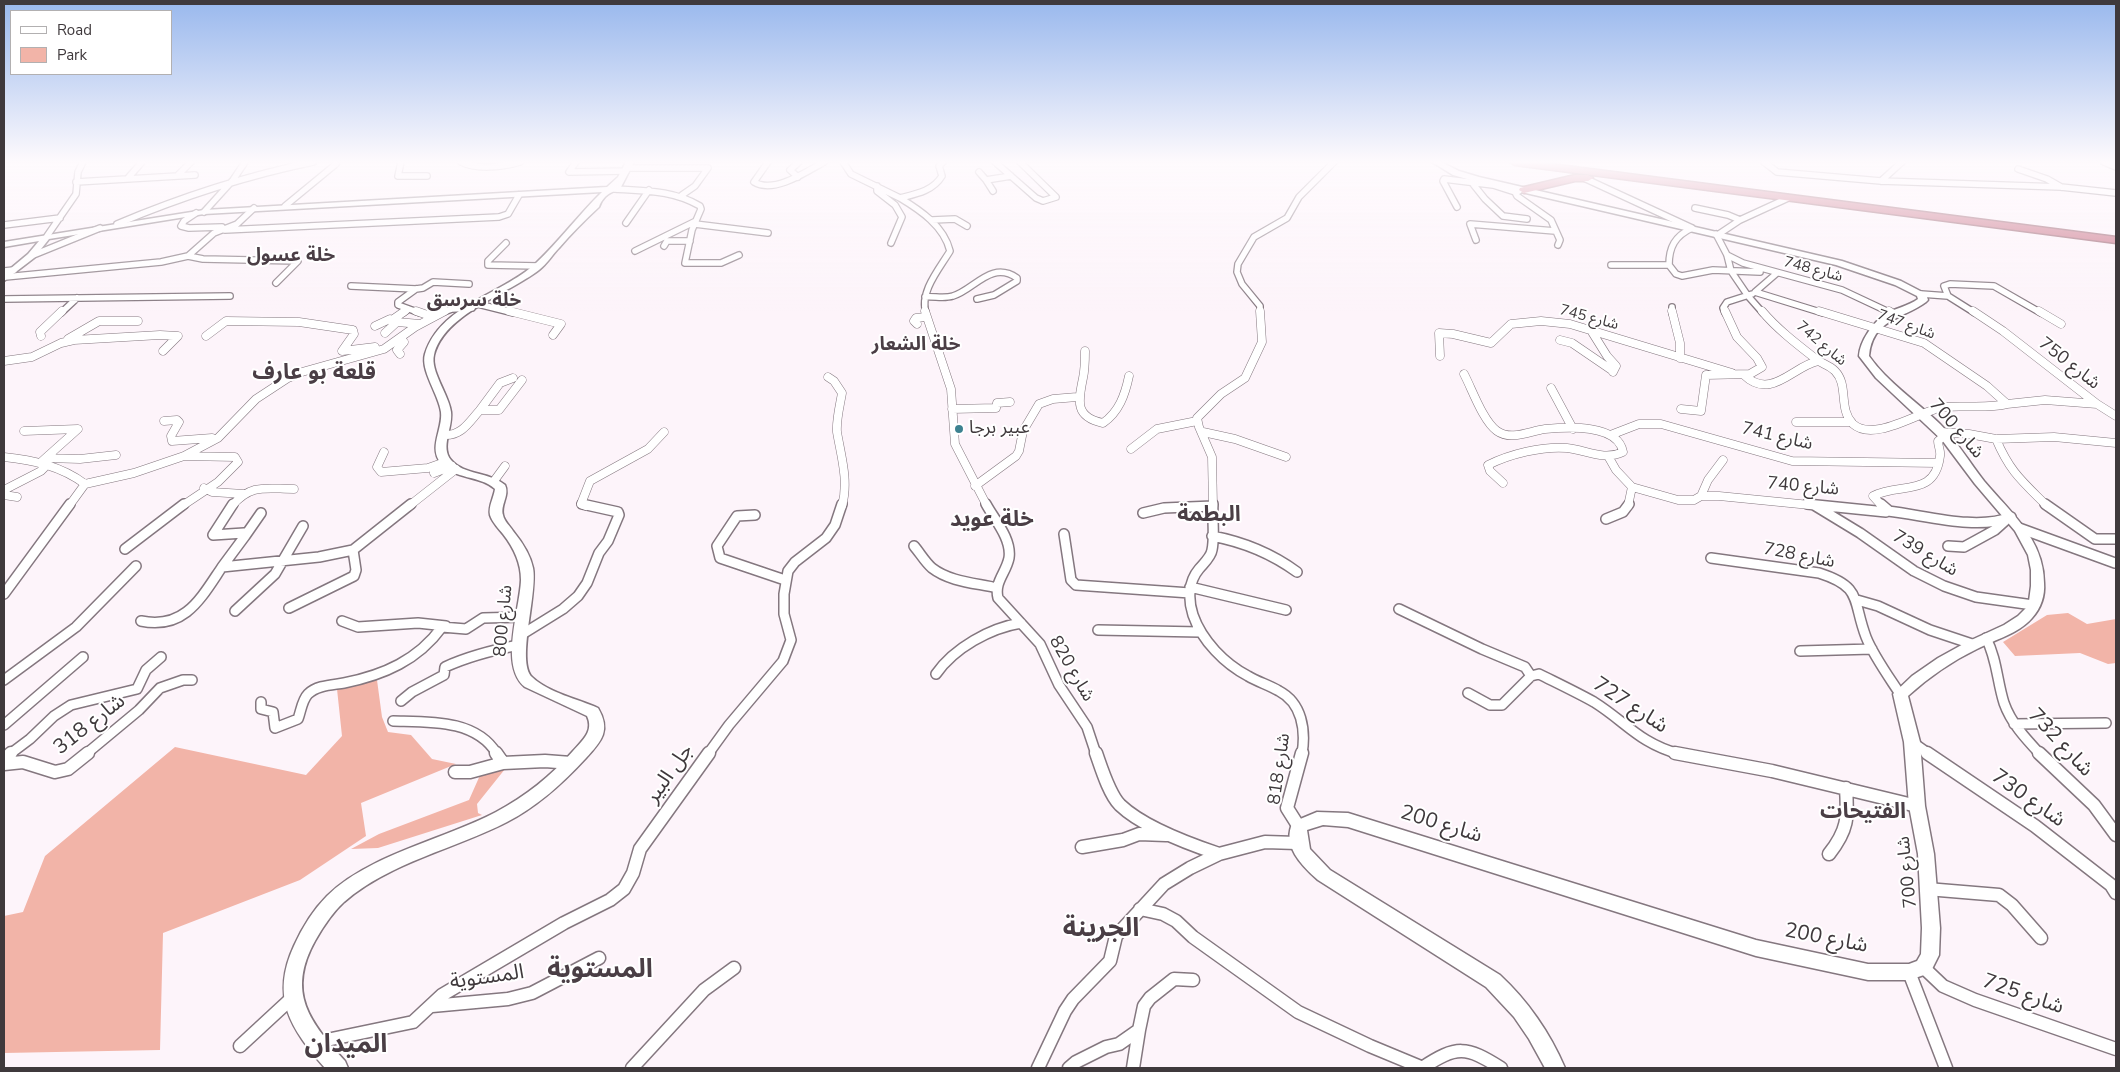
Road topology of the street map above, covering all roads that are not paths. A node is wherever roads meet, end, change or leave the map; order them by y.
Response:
1 (64, 212) edge
2 (146, 212) edge
3 (200, 212) joint
4 (249, 212) edge
5 (509, 212) edge
6 (589, 212) edge
7 (634, 212) edge
8 (700, 212) edge
9 (900, 212) edge
10 (922, 212) edge
11 (1290, 212) edge
12 (1498, 212) edge
13 (1539, 212) edge
14 (1617, 212) edge
15 (1657, 212) edge
16 (1714, 212) edge
17 (1757, 212) edge
18 (1898, 212) edge
19 (1929, 212) edge
20 (60, 218) junction
21 (1527, 219) dead end
22 (932, 220) junction
23 (1740, 220) junction
24 (695, 222) junction
25 (626, 223) dead end
26 (116, 224) junction
27 (4, 225) edge
28 (967, 226) dead end
29 (103, 227) junction
30 (232, 227) junction
31 (1692, 228) junction
32 (225, 230) junction
33 (1555, 230) junction
34 (768, 232) dead end
35 (1717, 234) junction
36 (47, 236) junction
37 (2116, 236) edge
38 (690, 240) junction
39 (1476, 240) dead end
40 (2116, 240) edge
41 (506, 243) dead end
42 (892, 243) dead end
43 (4, 244) edge
44 (1558, 245) dead end
45 (664, 246) dead end
46 (635, 251) dead end
47 (1727, 254) junction
48 (739, 255) dead end
49 (31, 256) junction
50 (188, 256) junction
51 (1611, 265) dead end
52 (1669, 265) junction
53 (538, 266) junction
54 (1731, 271) junction
55 (1776, 274) junction
56 (4, 275) edge
57 (276, 283) dead end
58 (469, 284) dead end
59 (351, 286) dead end
60 (416, 289) junction
61 (1751, 294) junction
62 (1921, 294) junction
63 (230, 296) dead end
64 (1948, 296) junction
65 (925, 297) junction
66 (77, 298) junction
67 (4, 299) edge
68 (977, 300) dead end
69 (475, 306) junction
70 (1672, 307) dead end
71 (409, 309) junction
72 (1892, 313) junction
73 (433, 317) junction
74 (926, 317) junction
75 (138, 321) dead end
76 (394, 321) junction
77 (420, 324) junction
78 (917, 324) dead end
79 (2061, 324) dead end
80 (375, 326) dead end
81 (1876, 327) junction
82 (1592, 332) junction
83 (385, 333) dead end
84 (553, 334) dead end
85 (41, 336) dead end
86 (206, 336) dead end
87 (398, 340) junction
88 (1560, 340) dead end
89 (61, 343) junction
90 (163, 351) dead end
91 (1085, 351) dead end
92 (400, 354) dead end
93 (1440, 356) dead end
94 (1680, 358) junction
95 (4, 361) edge
96 (1818, 361) junction
97 (1613, 372) joint
98 (1732, 373) junction
99 (1464, 374) dead end
100 (1129, 376) dead end
101 (1744, 376) junction
102 (828, 377) dead end
103 (513, 378) dead end
104 (522, 380) dead end
105 (1551, 388) dead end
106 (1077, 397) junction
107 (1010, 402) dead end
108 (2008, 404) junction
109 (2097, 404) junction
110 (952, 409) junction
111 (480, 410) junction
112 (1681, 410) dead end
113 (1922, 414) junction
114 (2116, 416) edge
115 (164, 421) dead end
116 (1197, 422) junction
117 (1796, 422) dead end
118 (1851, 422) junction
119 (1573, 429) junction
120 (24, 430) dead end
121 (664, 432) dead end
122 (1203, 432) junction
123 (1613, 434) junction
124 (1942, 434) junction
125 (444, 435) junction
126 (218, 438) junction
127 (1996, 439) junction
128 (2116, 443) edge
129 (1131, 449) dead end
130 (384, 452) dead end
131 (116, 455) dead end
132 (184, 456) junction
133 (1608, 456) junction
134 (4, 457) edge
135 (1286, 457) dead end
136 (1723, 460) dead end
137 (43, 461) junction
138 (1938, 463) junction
139 (451, 466) junction
140 (505, 466) dead end
141 (434, 473) dead end
142 (494, 481) junction
143 (1503, 483) dead end
144 (85, 484) junction
145 (975, 486) junction
146 (1632, 487) junction
147 (202, 488) junction
148 (294, 489) dead end
149 (4, 490) edge
150 (244, 494) junction
151 (4, 495) edge
152 (1701, 496) junction
153 (17, 497) dead end
154 (1812, 504) junction
155 (1213, 506) junction
156 (1888, 511) junction
157 (261, 513) dead end
158 (1143, 513) dead end
159 (755, 515) dead end
160 (1606, 519) dead end
161 (2008, 519) junction
162 (303, 526) dead end
163 (2019, 528) junction
164 (1064, 534) dead end
165 (246, 536) junction
166 (1212, 536) junction
167 (2116, 538) edge
168 (914, 546) dead end
169 (1948, 546) dead end
170 (125, 549) dead end
171 (354, 550) junction
172 (1711, 558) dead end
173 (284, 561) junction
174 (2115, 563) dead end
175 (136, 566) dead end
176 (222, 567) junction
177 (1297, 572) dead end
178 (785, 580) junction
179 (997, 588) junction
180 (1190, 590) junction
181 (5, 593) edge
182 (1857, 600) junction
183 (4, 602) edge
184 (2033, 605) junction
185 (289, 608) dead end
186 (1399, 609) dead end
187 (1286, 610) dead end
188 (235, 611) dead end
189 (524, 617) junction
190 (142, 621) dead end
191 (342, 621) dead end
192 (1021, 623) junction
193 (446, 626) junction
194 (1098, 630) dead end
195 (1200, 632) junction
196 (1986, 638) junction
197 (520, 640) junction
198 (1972, 644) junction
199 (1872, 649) junction
200 (1800, 651) dead end
201 (83, 657) dead end
202 (161, 657) dead end
203 (936, 674) dead end
204 (1530, 676) junction
205 (4, 680) edge
206 (192, 680) dead end
207 (1468, 693) dead end
208 (1900, 694) junction
209 (401, 701) dead end
210 (261, 702) dead end
211 (393, 721) dead end
212 (2106, 723) dead end
213 (2014, 724) junction
214 (4, 726) edge
215 (1912, 742) junction
216 (4, 760) edge
217 (503, 763) junction
218 (4, 764) edge
219 (572, 764) junction
220 (455, 772) dead end
221 (1846, 788) junction
222 (1917, 806) junction
223 (2112, 821) edge
224 (1298, 835) junction
225 (2116, 835) edge
226 (1178, 839) junction
227 (1082, 848) dead end
228 (1219, 854) junction
229 (1828, 854) dead end
230 (1928, 888) junction
231 (2114, 888) edge
232 (1140, 909) junction
233 (2041, 938) dead end
234 (599, 958) dead end
235 (734, 968) dead end
236 (1916, 970) junction
237 (1193, 980) dead end
238 (293, 997) junction
239 (432, 1006) junction
240 (1139, 1030) junction
241 (314, 1042) junction
242 (240, 1046) dead end
243 (2116, 1048) edge
244 (338, 1068) edge
245 (632, 1068) edge
246 (1038, 1068) edge
247 (1069, 1068) edge
248 (1133, 1068) edge
249 (1422, 1068) edge
250 (1501, 1068) edge
251 (1555, 1068) edge
252 (1946, 1068) edge

1 - 20 street
2 - 26 street
3 - 26 main road
3 - 30 street
4 - 30 street
5 - 32 street
6 - 53 main road
7 - 25 street
8 - 24 street
9 - 42 street
10 - 22 street
11 - 116 street
12 - 21 street
13 - 33 street
14 - 31 main road
15 - 31 street
16 - 23 street
17 - 23 street
18 - 40 highway
19 - 37 highway
20 - 27 street
20 - 36 street
22 - 28 street
22 - 65 street
23 - 35 street
24 - 34 street
24 - 38 street
24 - 46 street
26 - 29 main road
29 - 36 main road
29 - 49 street
30 - 32 street
31 - 35 main road
31 - 52 street
32 - 50 street
33 - 39 street
33 - 44 street
35 - 47 street, شارع 742
35 - 62 main road
36 - 43 main road
36 - 49 main road
38 - 45 street
38 - 48 street
41 - 53 street
47 - 54 street, شارع 742
47 - 55 street, شارع 748
49 - 56 main road
50 - 56 street
50 - 57 street
51 - 52 street
52 - 54 street
53 - 69 main road
54 - 55 street
54 - 61 street, شارع 742
55 - 61 street
55 - 72 street, شارع 748
58 - 60 street
59 - 60 street
60 - 71 street
61 - 81 street, شارع 747
61 - 96 street, شارع 742
61 - 101 street
62 - 64 street, شارع 750
62 - 72 main road, شارع 700
63 - 66 street
64 - 79 street, شارع 750
64 - 109 street, شارع 750
65 - 68 street
65 - 74 street
66 - 67 street
66 - 85 street
69 - 73 street
69 - 84 street
69 - 125 main road
70 - 94 street
71 - 73 street
71 - 76 street
72 - 81 main road, شارع 700
73 - 77 street
74 - 78 street
74 - 110 street
75 - 89 street
76 - 77 street
76 - 80 street
76 - 83 street
77 - 87 street
81 - 108 street, شارع 747
81 - 113 main road, شارع 700
82 - 93 street, شارع 745
82 - 94 street, شارع 745
82 - 97 street
86 - 87 street
87 - 92 street
87 - 126 street
88 - 97 street
89 - 90 street
89 - 95 street
91 - 106 street
94 - 98 street, شارع 745
96 - 101 street
96 - 118 street, شارع 742
98 - 101 street
98 - 112 street
99 - 119 street
100 - 106 street
102 - 178 street
103 - 111 street
104 - 111 street
105 - 119 street
106 - 145 street
107 - 110 street
108 - 109 street, شارع 750
108 - 113 street
109 - 114 street
110 - 145 street
111 - 125 street
113 - 118 street
113 - 124 main road, شارع 700
115 - 126 street
116 - 122 street
116 - 129 street
117 - 118 street
119 - 123 street
120 - 137 street
121 - 197 street
122 - 135 street
122 - 155 street
123 - 133 street
123 - 138 street, شارع 741
124 - 127 street
124 - 138 street
124 - 161 main road, شارع 700
125 - 139 main road
126 - 132 street
127 - 128 street
127 - 167 street
130 - 139 street
131 - 137 street
132 - 144 street
132 - 147 street
133 - 143 street
133 - 146 street
134 - 137 street
136 - 152 street
137 - 144 street
137 - 149 street
138 - 156 street
139 - 141 street
139 - 142 main road
139 - 171 street
140 - 142 street
142 - 189 main road, شارع 800
144 - 181 street
145 - 179 street
146 - 152 street, شارع 740
146 - 160 street
147 - 150 street
147 - 170 street
148 - 150 street
150 - 165 street
151 - 153 street
152 - 154 street, شارع 740
154 - 156 street, شارع 740
154 - 184 street, شارع 739
155 - 158 street
155 - 166 street
156 - 161 street, شارع 740
157 - 165 street
159 - 178 street
161 - 163 main road, شارع 700
161 - 169 street
162 - 173 street
163 - 174 street
163 - 184 main road, شارع 700
164 - 180 street
165 - 176 street
166 - 177 street
166 - 180 street
168 - 179 street
171 - 173 street
171 - 185 street
172 - 182 street, شارع 728
173 - 176 street
173 - 188 street
175 - 205 street
176 - 190 street
178 - 239 street, جل البير
179 - 192 street, شارع 820
180 - 187 street
180 - 195 street, شارع 818
181 - 183 street
182 - 198 street
182 - 199 street, شارع 728
184 - 196 main road
186 - 204 street, شارع 727
189 - 193 street
189 - 197 main road, شارع 800
191 - 193 street
192 - 203 street
192 - 226 street, شارع 820
193 - 210 street
194 - 195 street
195 - 224 street, شارع 818
196 - 198 main road
196 - 213 street, شارع 732
197 - 209 street
197 - 219 main road, شارع 800
198 - 208 main road
199 - 200 street
199 - 208 street, شارع 728
201 - 214 street
202 - 216 street
204 - 207 street
204 - 221 street, شارع 727
206 - 218 street, شارع 318
208 - 215 main road, شارع 700
211 - 217 street
212 - 213 street
213 - 223 street, شارع 732
215 - 222 main road, شارع 700
215 - 231 street, شارع 730
217 - 219 street
217 - 220 street
219 - 238 main road, شارع 800
221 - 222 street, شارع 727
221 - 229 street
222 - 230 main road, شارع 700
223 - 225 street, شارع 732
224 - 228 street
224 - 236 main road, شارع 200
224 - 251 main road
226 - 227 street
226 - 228 street, شارع 820
228 - 232 street
230 - 233 street
230 - 236 main road, شارع 700
232 - 246 street
232 - 249 street
234 - 239 street, المستوية
235 - 245 street
236 - 243 street, شارع 725
236 - 252 street
237 - 240 street
238 - 241 main road, شارع 800
238 - 242 street
239 - 241 street, جل البير
240 - 247 street
240 - 248 street
241 - 244 main road, شارع 800
249 - 250 street

